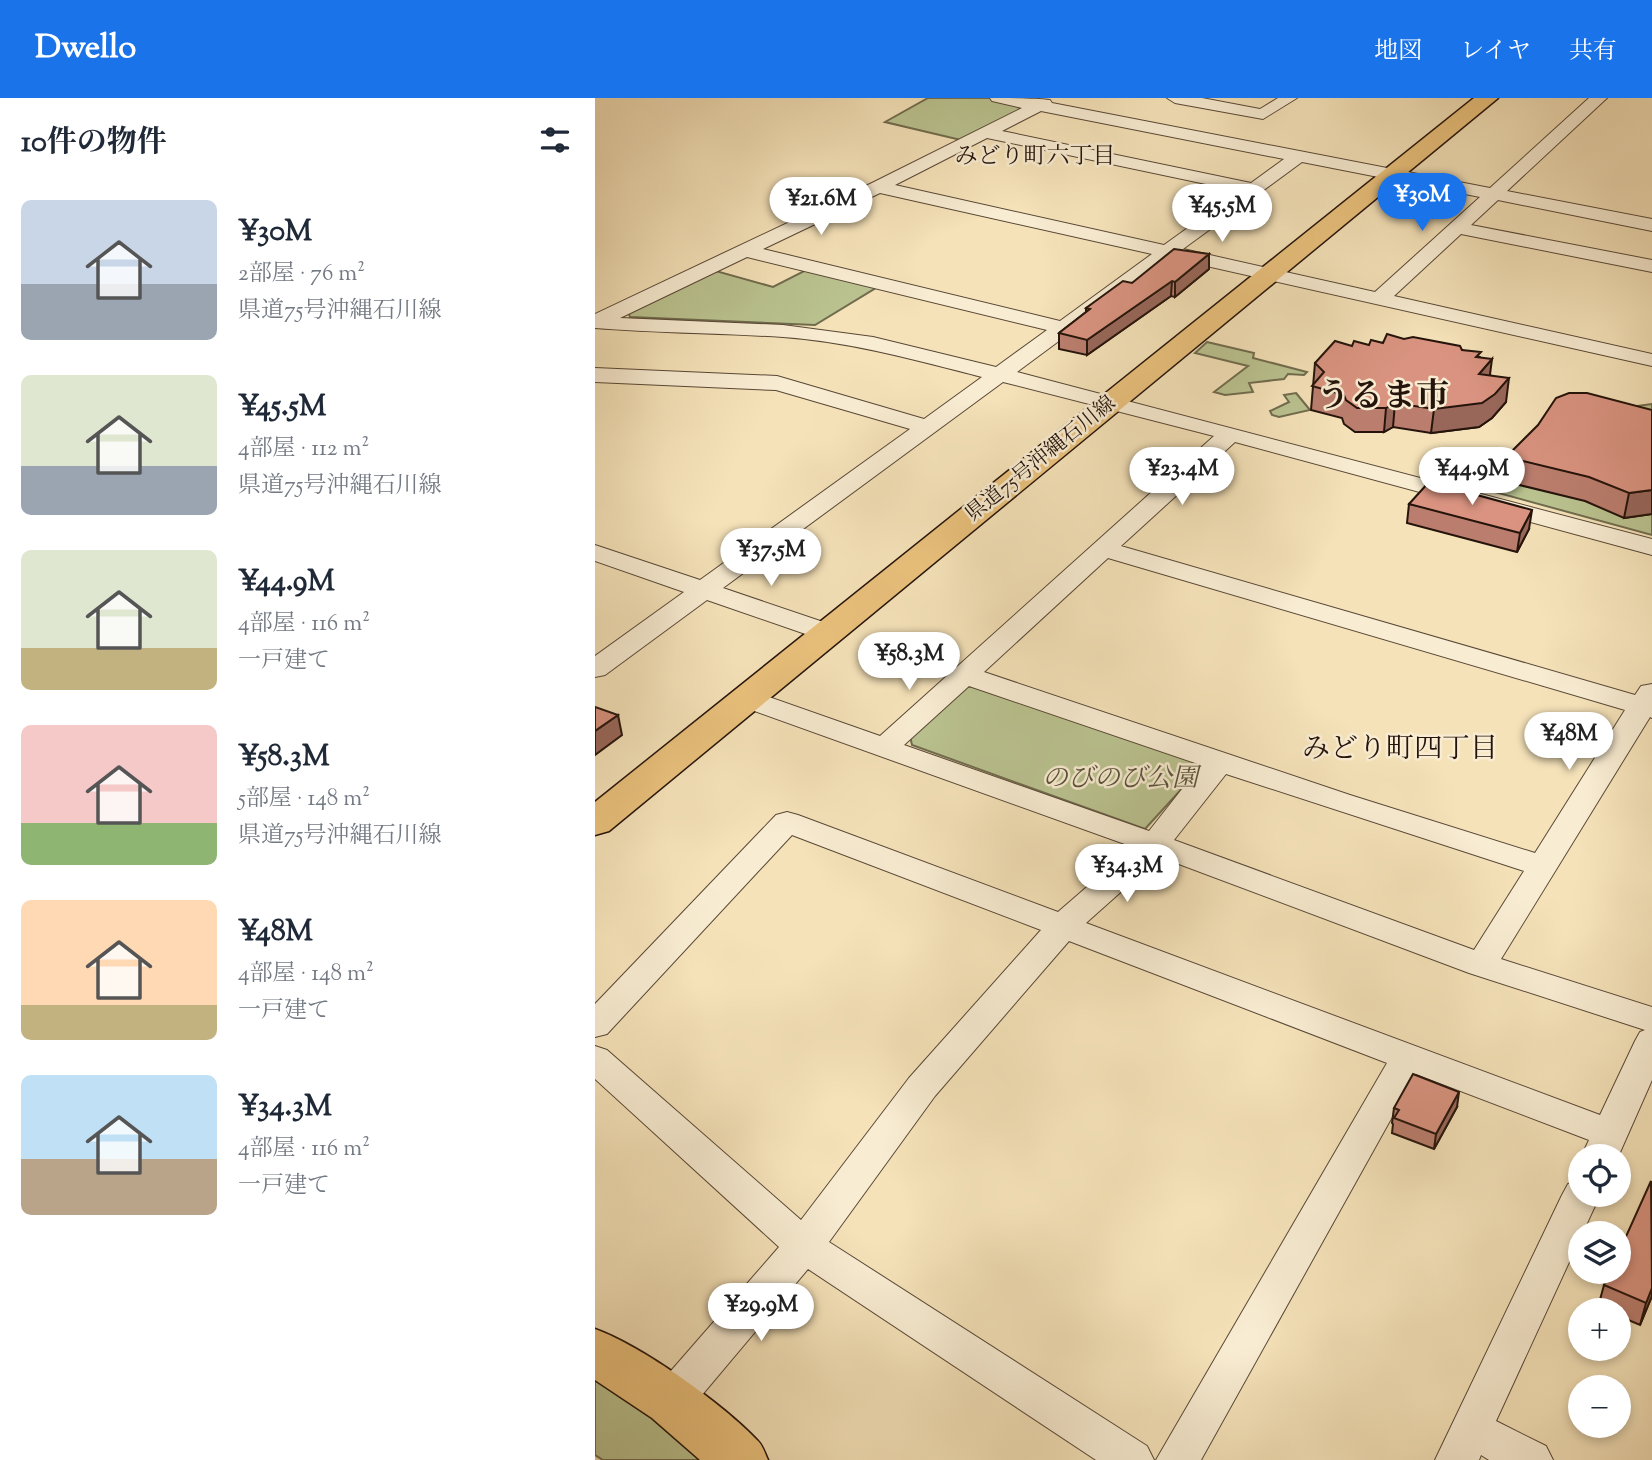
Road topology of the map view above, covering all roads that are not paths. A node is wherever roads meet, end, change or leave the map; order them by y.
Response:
1 (998, 98) edge
2 (1175, 98) edge
3 (1289, 98) edge
4 (1487, 98) edge
5 (1599, 98) edge
6 (1046, 102) edge
7 (986, 133) junction
8 (1298, 157) junction
9 (1391, 176) junction
10 (878, 187) junction
11 (1254, 188) junction
12 (1491, 195) junction
13 (1652, 225) edge
14 (1457, 228) junction
15 (747, 251) junction
16 (1167, 253) junction
17 (1652, 266) edge
18 (1267, 274) junction
19 (1380, 299) junction
20 (595, 322) edge
21 (1061, 327) junction
22 (1652, 360) edge
23 (999, 374) junction
24 (600, 378) edge
25 (1109, 402) junction
26 (927, 427) junction
27 (1230, 434) junction
28 (1652, 547) edge
29 (1104, 549) junction
30 (595, 554) edge
31 (701, 590) junction
32 (826, 632) junction
33 (595, 639) edge
34 (621, 649) junction
35 (595, 669) edge
36 (965, 675) junction
37 (745, 698) junction
38 (1649, 702) edge
39 (886, 746) junction
40 (1220, 761) junction
41 (595, 822) edge
42 (1155, 844) junction
43 (1542, 866) junction
44 (1064, 925) junction
45 (1481, 965) junction
46 (1652, 1020) edge
47 (595, 1025) edge
48 (1652, 1041) edge
49 (1408, 1058) junction
50 (595, 1059) edge
51 (1602, 1144) edge
52 (1604, 1144) edge
53 (1575, 1207) edge
54 (804, 1246) junction
55 (595, 1352) edge
56 (671, 1401) junction
57 (1464, 1445) edge
58 (740, 1460) edge
59 (1132, 1460) edge
60 (1178, 1460) edge
61 (1531, 1460) edge

1 - 6 street
2 - 3 street
4 - 9 main road, 県道75号沖縄石川線
5 - 12 street
6 - 7 street
6 - 8 street
7 - 10 street
7 - 11 street
8 - 9 street
8 - 11 street
9 - 12 street
9 - 18 main road, 県道75号沖縄石川線
10 - 15 street
10 - 16 street
11 - 16 street
12 - 13 street
12 - 14 street
14 - 17 street
14 - 19 street
15 - 20 street
15 - 21 street
16 - 18 street
16 - 21 street
18 - 19 street
18 - 25 main road, 県道75号沖縄石川線
19 - 22 street
20 - 23 street
21 - 23 street
23 - 25 street
23 - 26 street
24 - 26 street
25 - 27 street
25 - 32 main road, 県道75号沖縄石川線
26 - 31 street
27 - 28 street
27 - 29 street
29 - 36 street
29 - 38 street
30 - 31 street
31 - 32 street
31 - 34 street
32 - 37 main road, 県道75号沖縄石川線
33 - 34 street
34 - 35 street
36 - 39 street
36 - 40 street
37 - 39 street
37 - 41 main road, 県道75号沖縄石川線
38 - 43 street
39 - 42 street
40 - 42 street
40 - 43 street
42 - 44 street
42 - 45 street
43 - 45 street
44 - 47 street
44 - 49 street
44 - 54 street
45 - 46 street
48 - 52 street
49 - 51 street
49 - 60 street
50 - 54 street
53 - 57 street
54 - 56 street
54 - 59 street
55 - 56 main road
56 - 58 main road
57 - 61 street

